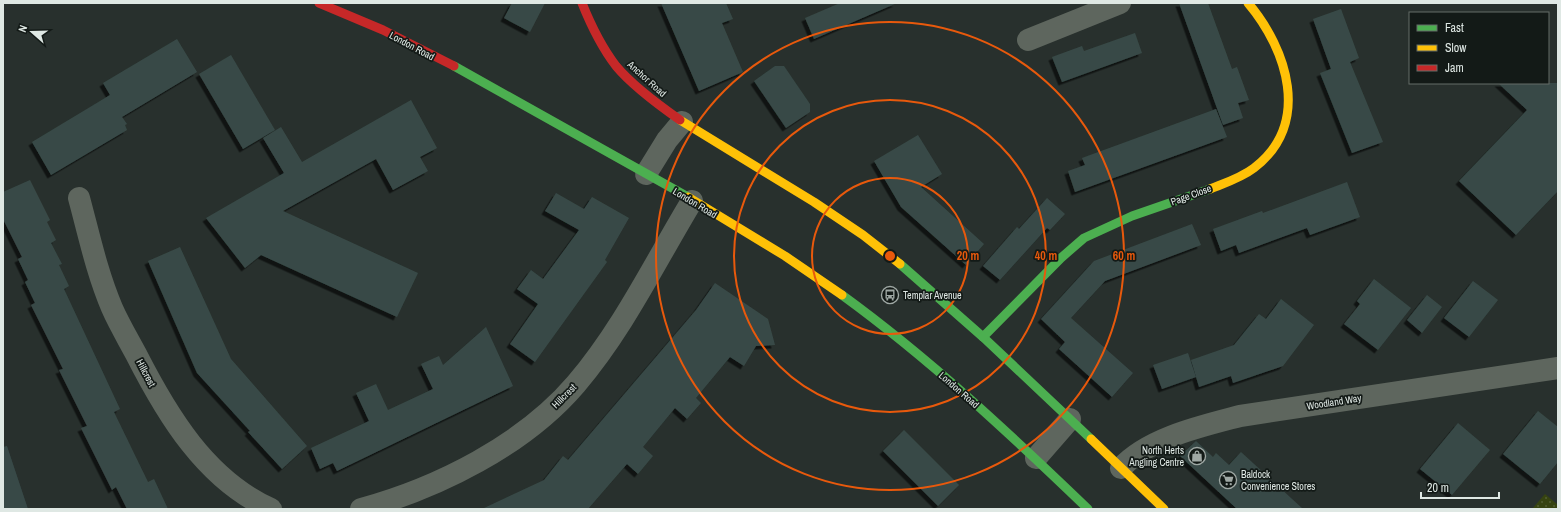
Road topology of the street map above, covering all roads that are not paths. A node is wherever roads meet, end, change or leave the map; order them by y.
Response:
1 (319, 3) edge
2 (582, 3) edge
3 (1120, 3) edge
4 (1248, 3) edge
5 (1028, 40) dead end
6 (682, 122) junction
7 (646, 174) junction
8 (79, 198) dead end
9 (692, 201) junction
10 (983, 337) junction
11 (1558, 368) edge
12 (1070, 419) junction
13 (1036, 458) junction
14 (1121, 468) junction
15 (271, 509) edge
16 (361, 509) edge
17 (1088, 509) edge
18 (1164, 509) edge

1 - 7 street, London Road
2 - 6 street, Anchor Road
3 - 5 street
4 - 10 street, Page Close
6 - 7 street
6 - 10 street
7 - 9 street, London Road
8 - 15 street, Hillcrest
9 - 13 street, London Road
9 - 16 street, Hillcrest
10 - 12 street
11 - 14 street, Woodland Way
12 - 13 street
12 - 14 street
13 - 17 street, London Road
14 - 18 street

